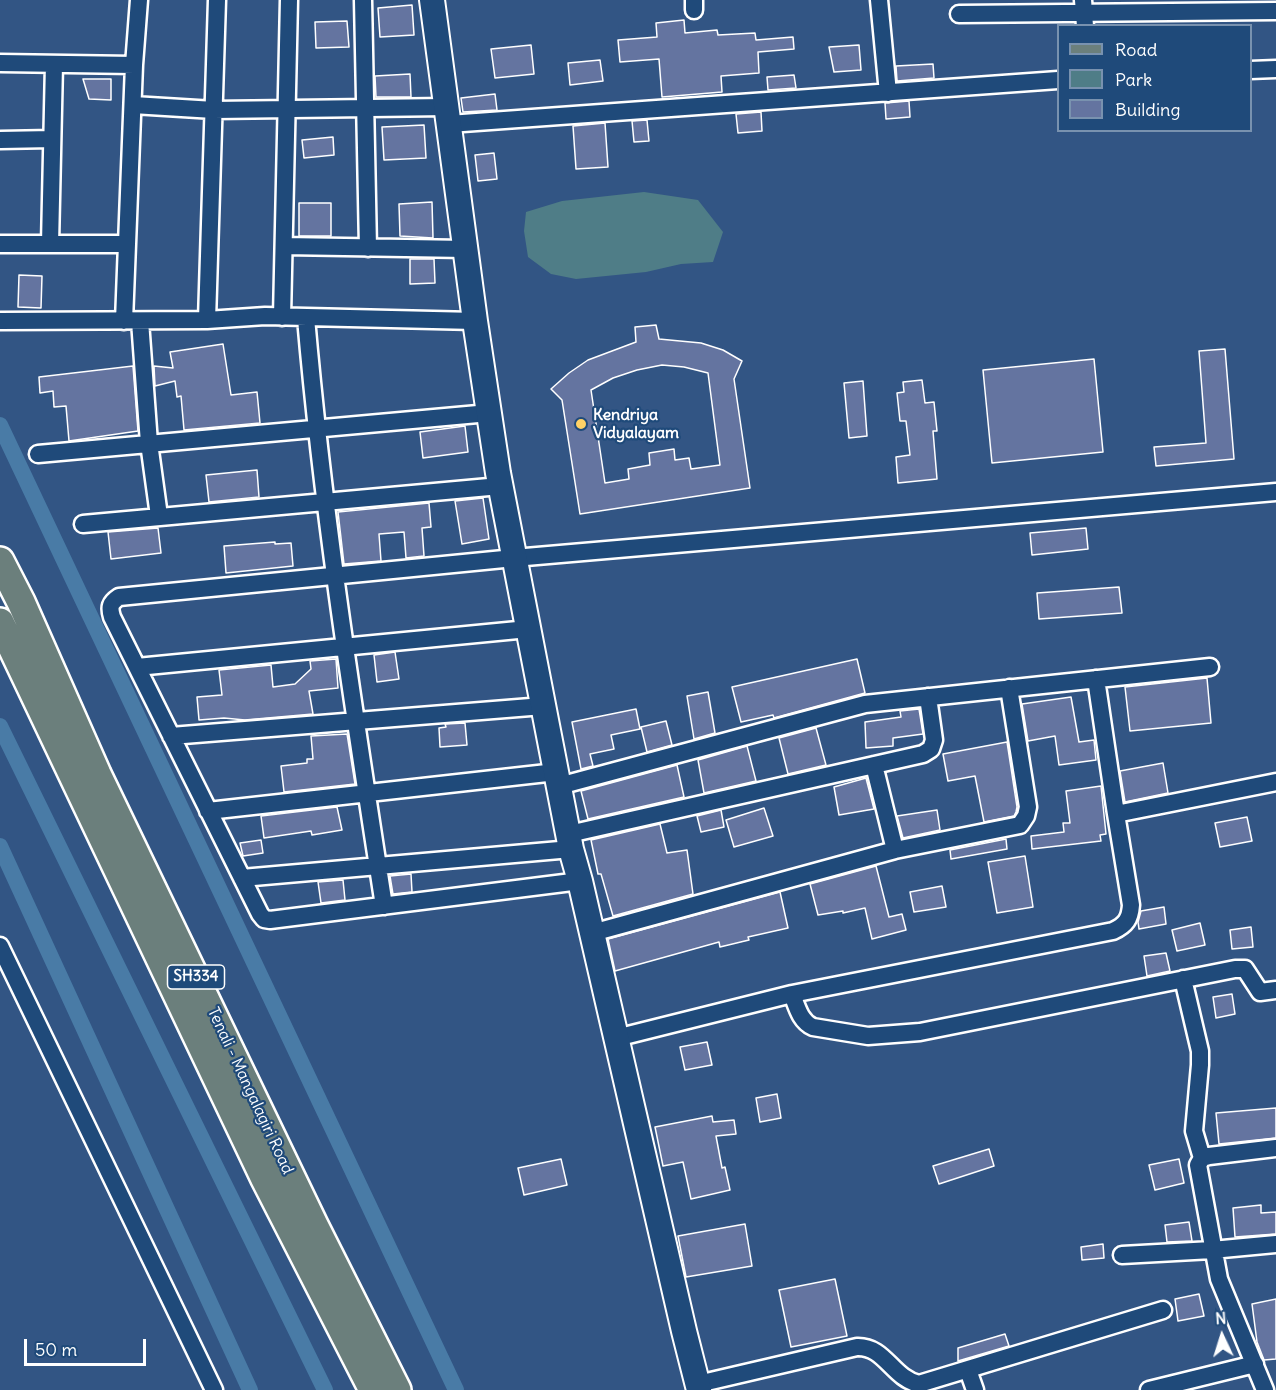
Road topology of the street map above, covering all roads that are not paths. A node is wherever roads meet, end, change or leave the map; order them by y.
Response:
1 (139, 0) edge
2 (217, 0) edge
3 (289, 0) edge
4 (363, 0) edge
5 (879, 0) edge
6 (434, 1) edge
7 (1164, 6) edge
8 (1276, 11) edge
9 (1084, 12) edge
10 (959, 14) dead end
11 (0, 63) edge
12 (54, 64) junction
13 (134, 65) junction
14 (1276, 69) edge
15 (1252, 70) edge
16 (1057, 80) edge
17 (888, 93) junction
18 (133, 105) junction
19 (365, 108) junction
20 (288, 109) junction
21 (214, 110) junction
22 (448, 115) junction
23 (52, 139) junction
24 (0, 140) edge
25 (0, 244) edge
26 (50, 244) junction
27 (127, 244) junction
28 (284, 246) junction
29 (368, 248) junction
30 (466, 249) junction
31 (282, 317) junction
32 (306, 318) junction
33 (0, 320) edge
34 (207, 320) junction
35 (132, 321) junction
36 (475, 321) junction
37 (489, 413) junction
38 (316, 429) junction
39 (149, 443) junction
40 (38, 454) dead end
41 (500, 486) junction
42 (1276, 492) edge
43 (326, 502) junction
44 (159, 516) junction
45 (83, 524) dead end
46 (514, 558) junction
47 (0, 561) edge
48 (336, 575) junction
49 (0, 622) edge
50 (528, 629) junction
51 (346, 647) junction
52 (1210, 666) dead end
53 (136, 667) junction
54 (1096, 679) junction
55 (1008, 688) junction
56 (928, 697) junction
57 (543, 706) junction
58 (356, 721) junction
59 (171, 736) junction
60 (874, 765) junction
61 (558, 779) junction
62 (1276, 782) edge
63 (367, 794) junction
64 (208, 811) junction
65 (1116, 814) junction
66 (570, 842) junction
67 (895, 850) junction
68 (377, 866) junction
69 (242, 878) junction
70 (580, 881) junction
71 (384, 906) junction
72 (592, 933) junction
73 (0, 946) edge
74 (1183, 979) junction
75 (1276, 990) edge
76 (792, 994) junction
77 (616, 1038) junction
78 (1276, 1148) edge
79 (1202, 1158) junction
80 (1276, 1244) edge
81 (1212, 1250) junction
82 (1122, 1255) dead end
83 (1163, 1310) dead end
84 (1255, 1364) junction
85 (968, 1370) junction
86 (698, 1387) edge
87 (918, 1387) edge
88 (214, 1390) edge
89 (373, 1390) edge
90 (397, 1390) edge
91 (975, 1390) edge
92 (1149, 1390) edge
93 (1265, 1390) edge

1 - 13 street
2 - 21 street
3 - 20 street
4 - 19 street
5 - 17 street
6 - 22 main road
7 - 8 street
7 - 9 street
9 - 10 street
11 - 12 street
12 - 13 street
12 - 23 street
13 - 18 street
14 - 15 street
16 - 17 street
17 - 22 street
18 - 21 street
18 - 27 street
19 - 20 street
19 - 22 street
19 - 29 street
20 - 21 street
20 - 28 street
21 - 34 street
22 - 30 main road
23 - 24 street
23 - 26 street
25 - 26 street
26 - 27 street
27 - 35 street
28 - 29 street
28 - 31 street
29 - 30 street
30 - 36 main road
31 - 32 street
31 - 34 street
32 - 36 street
32 - 38 street
33 - 35 street
34 - 35 street
35 - 39 street
36 - 37 main road
37 - 38 street
37 - 41 main road
38 - 39 street
38 - 43 street
39 - 40 street
39 - 44 street
41 - 43 street
41 - 46 main road
42 - 46 street
43 - 44 street
43 - 48 street
44 - 45 street
46 - 48 street
46 - 50 main road
47 - 90 main road, Tenali - Mangalagiri Road / SH334
48 - 51 street
48 - 53 street
49 - 89 main road, SH334
50 - 51 street
50 - 57 main road
51 - 53 street
51 - 58 street
52 - 54 street
53 - 59 street
54 - 55 street
54 - 65 street
55 - 56 street
55 - 67 street
56 - 60 street
56 - 61 street
57 - 58 street
57 - 61 main road
58 - 59 street
58 - 63 street
59 - 64 street
60 - 66 street
60 - 67 street
61 - 63 street
61 - 66 main road
62 - 65 street
63 - 64 street
63 - 68 street
64 - 69 street
65 - 76 street
66 - 68 street
66 - 70 main road
67 - 72 street
68 - 69 street
68 - 71 street
69 - 71 street
70 - 71 street
70 - 72 main road
72 - 77 main road
73 - 88 street
74 - 75 street
74 - 76 street
74 - 79 street
76 - 77 street
77 - 86 main road
78 - 79 street
79 - 81 street
80 - 81 street
81 - 82 street
81 - 84 street
83 - 85 street
84 - 92 street
84 - 93 street
85 - 87 street
85 - 91 street
86 - 87 street

